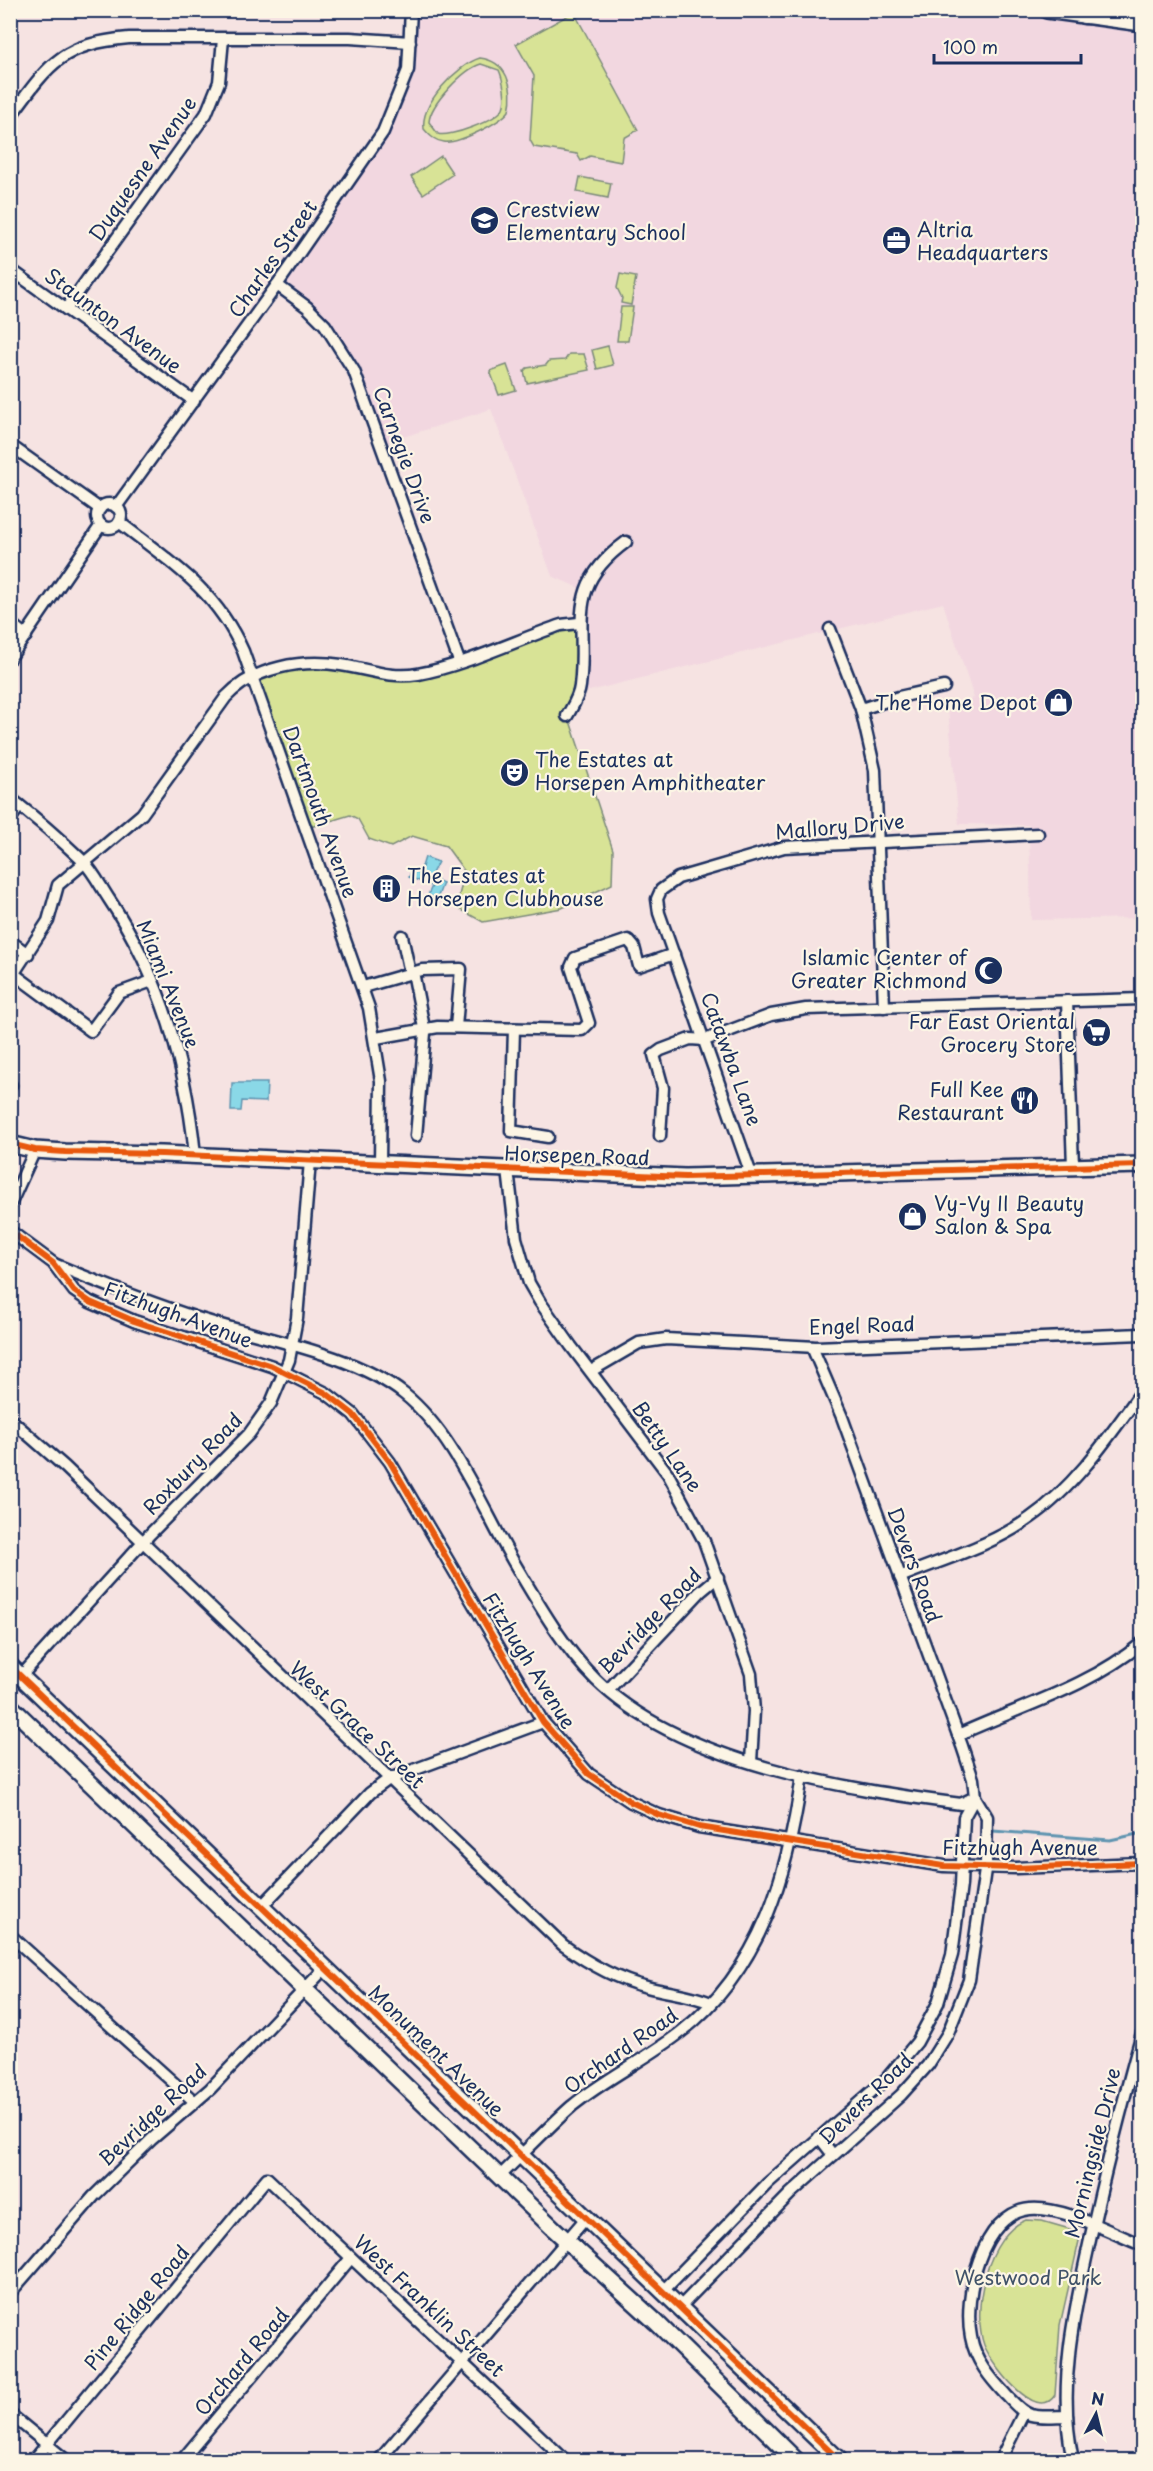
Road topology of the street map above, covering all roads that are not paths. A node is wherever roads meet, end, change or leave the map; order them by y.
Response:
1 (411, 10) edge
2 (1047, 10) edge
3 (1133, 10) edge
4 (1084, 15) junction
5 (1143, 23) edge
6 (223, 39) junction
7 (410, 42) junction
8 (10, 117) edge
9 (10, 269) edge
10 (277, 285) junction
11 (66, 309) junction
12 (194, 401) junction
13 (10, 445) edge
14 (116, 507) junction
15 (100, 509) junction
16 (119, 522) junction
17 (101, 525) junction
18 (626, 542) dead end
19 (10, 622) edge
20 (579, 623) junction
21 (830, 629) dead end
22 (26, 636) junction
23 (10, 658) edge
24 (459, 661) junction
25 (253, 677) junction
26 (944, 687) dead end
27 (861, 709) junction
28 (567, 716) dead end
29 (10, 798) edge
30 (20, 806) junction
31 (10, 819) edge
32 (1038, 834) dead end
33 (879, 841) junction
34 (84, 863) junction
35 (402, 936) dead end
36 (10, 941) edge
37 (28, 954) junction
38 (674, 954) junction
39 (412, 973) junction
40 (12, 975) edge
41 (152, 981) junction
42 (363, 987) junction
43 (1143, 999) edge
44 (1067, 1001) junction
45 (884, 1006) junction
46 (456, 1027) junction
47 (424, 1029) junction
48 (514, 1029) junction
49 (376, 1038) junction
50 (705, 1040) junction
51 (417, 1136) dead end
52 (660, 1136) dead end
53 (548, 1137) dead end
54 (10, 1144) edge
55 (35, 1150) junction
56 (195, 1155) junction
57 (310, 1161) junction
58 (380, 1164) junction
59 (1143, 1165) edge
60 (1073, 1166) junction
61 (508, 1170) junction
62 (752, 1177) junction
63 (10, 1205) edge
64 (10, 1231) edge
65 (53, 1263) junction
66 (1143, 1334) edge
67 (291, 1346) junction
68 (812, 1347) junction
69 (591, 1371) junction
70 (284, 1372) junction
71 (1143, 1391) edge
72 (10, 1419) edge
73 (142, 1543) junction
74 (900, 1576) junction
75 (718, 1577) junction
76 (1143, 1643) edge
77 (16, 1671) edge
78 (608, 1690) junction
79 (10, 1706) edge
80 (543, 1722) junction
81 (958, 1735) junction
82 (751, 1762) junction
83 (802, 1776) junction
84 (389, 1779) junction
85 (975, 1797) junction
86 (790, 1843) junction
87 (1143, 1863) edge
88 (962, 1868) junction
89 (985, 1868) junction
90 (261, 1907) junction
91 (10, 1935) edge
92 (325, 1968) junction
93 (305, 1988) junction
94 (711, 2003) junction
95 (1143, 2032) edge
96 (195, 2102) junction
97 (819, 2137) junction
98 (833, 2155) junction
99 (521, 2156) junction
100 (500, 2176) junction
101 (267, 2178) joint
102 (586, 2218) junction
103 (1093, 2225) junction
104 (567, 2240) junction
105 (1143, 2245) edge
106 (351, 2258) junction
107 (10, 2292) edge
108 (663, 2292) junction
109 (677, 2306) junction
110 (656, 2322) junction
111 (462, 2363) junction
112 (1024, 2412) junction
113 (10, 2414) edge
114 (1067, 2415) junction
115 (48, 2445) junction
116 (34, 2460) edge
117 (66, 2460) edge
118 (182, 2460) edge
119 (379, 2460) edge
120 (565, 2460) edge
121 (796, 2460) edge
122 (838, 2460) edge
123 (1000, 2460) edge
124 (1073, 2460) edge

1 - 7 street, Charles Street
2 - 4 street
3 - 4 main road
4 - 5 street
6 - 7 street
6 - 8 street
6 - 11 street, Duquesne Avenue
7 - 10 street, Charles Street
9 - 11 street, Staunton Avenue
10 - 12 street, Charles Street
10 - 24 street, Carnegie Drive
11 - 12 street, Staunton Avenue
12 - 14 street, Charles Street
13 - 15 street
14 - 15 street
14 - 16 street
15 - 17 street
16 - 17 street
16 - 25 street, Dartmouth Avenue
17 - 22 street
18 - 20 street
19 - 22 street
20 - 24 street
20 - 28 street
21 - 27 street
22 - 23 street
24 - 25 street
25 - 34 street
25 - 42 street, Dartmouth Avenue
26 - 27 street
27 - 33 street
29 - 30 street, Miami Avenue
30 - 31 street
30 - 34 street, Miami Avenue
32 - 33 street, Mallory Drive
33 - 38 street, Mallory Drive
33 - 45 street
34 - 37 street
34 - 41 street, Miami Avenue
35 - 39 street
36 - 37 street
37 - 40 street
38 - 48 street
38 - 50 street, Catawba Lane
39 - 42 street
39 - 46 street
39 - 47 street
40 - 41 street
41 - 56 street, Miami Avenue
42 - 49 street, Dartmouth Avenue
43 - 44 street
44 - 45 street
44 - 60 street
45 - 50 street
46 - 47 street
46 - 48 street
47 - 49 street
47 - 51 street
48 - 53 street
49 - 58 street, Dartmouth Avenue
50 - 52 street
50 - 62 street, Catawba Lane
54 - 55 street, Horsepen Road
55 - 56 street, Horsepen Road
55 - 63 street
56 - 57 street, Horsepen Road
57 - 58 street, Horsepen Road
57 - 67 street, Roxbury Road
58 - 61 street, Horsepen Road
59 - 60 street, Horsepen Road
60 - 62 street, Horsepen Road
61 - 62 street, Horsepen Road
61 - 69 street, Betty Lane
64 - 65 street, Fitzhugh Avenue
65 - 67 street, Fitzhugh Avenue
65 - 70 street, Fitzhugh Avenue
66 - 68 street, Engel Road
67 - 70 street, Roxbury Road
67 - 78 street, Fitzhugh Avenue
68 - 69 street, Engel Road
68 - 74 street, Devers Road
69 - 75 street, Betty Lane
70 - 73 street, Roxbury Road
70 - 80 street, Fitzhugh Avenue
71 - 74 street
72 - 73 street, West Grace Street
73 - 77 street, Roxbury Road
73 - 84 street, West Grace Street
74 - 81 street, Devers Road
75 - 78 street, Bevridge Road
75 - 82 street, Betty Lane
76 - 81 street
77 - 90 street, Monument Avenue
78 - 82 street, Fitzhugh Avenue
79 - 93 street
80 - 84 street
80 - 86 street, Fitzhugh Avenue
81 - 85 street, Devers Road
82 - 83 street, Fitzhugh Avenue
83 - 85 street, Fitzhugh Avenue
83 - 86 street, Orchard Road
84 - 90 street
84 - 94 street, West Grace Street
85 - 88 street, Devers Road
85 - 89 street, Devers Road
86 - 88 street, Fitzhugh Avenue
86 - 94 street, Orchard Road
87 - 89 street, Fitzhugh Avenue
88 - 89 street, Fitzhugh Avenue
88 - 97 street, Devers Road
89 - 98 street, Devers Road
90 - 92 street, Monument Avenue
91 - 96 street
92 - 93 street, Bevridge Road
92 - 99 street, Monument Avenue
93 - 96 street, Bevridge Road
93 - 100 street
94 - 99 street, Orchard Road
95 - 103 street, Morningside Drive
96 - 107 street, Bevridge Road
97 - 98 street
97 - 108 street, Devers Road
98 - 109 street, Devers Road
99 - 100 street, Orchard Road
99 - 102 street, Monument Avenue
100 - 104 street
101 - 106 street, West Franklin Street
101 - 115 street, Pine Ridge Road
102 - 104 street
102 - 108 street, Monument Avenue
103 - 105 street
103 - 112 street
103 - 114 street, Morningside Drive
104 - 110 street
104 - 111 street
106 - 111 street, West Franklin Street
106 - 118 street, Orchard Road
108 - 109 street, Monument Avenue
109 - 110 street
109 - 122 street, Monument Avenue
110 - 121 street
111 - 119 street
111 - 120 street, West Franklin Street
112 - 114 street
112 - 123 street
113 - 115 street
114 - 124 street, Morningside Drive
115 - 116 street, Pine Ridge Road
115 - 117 street

